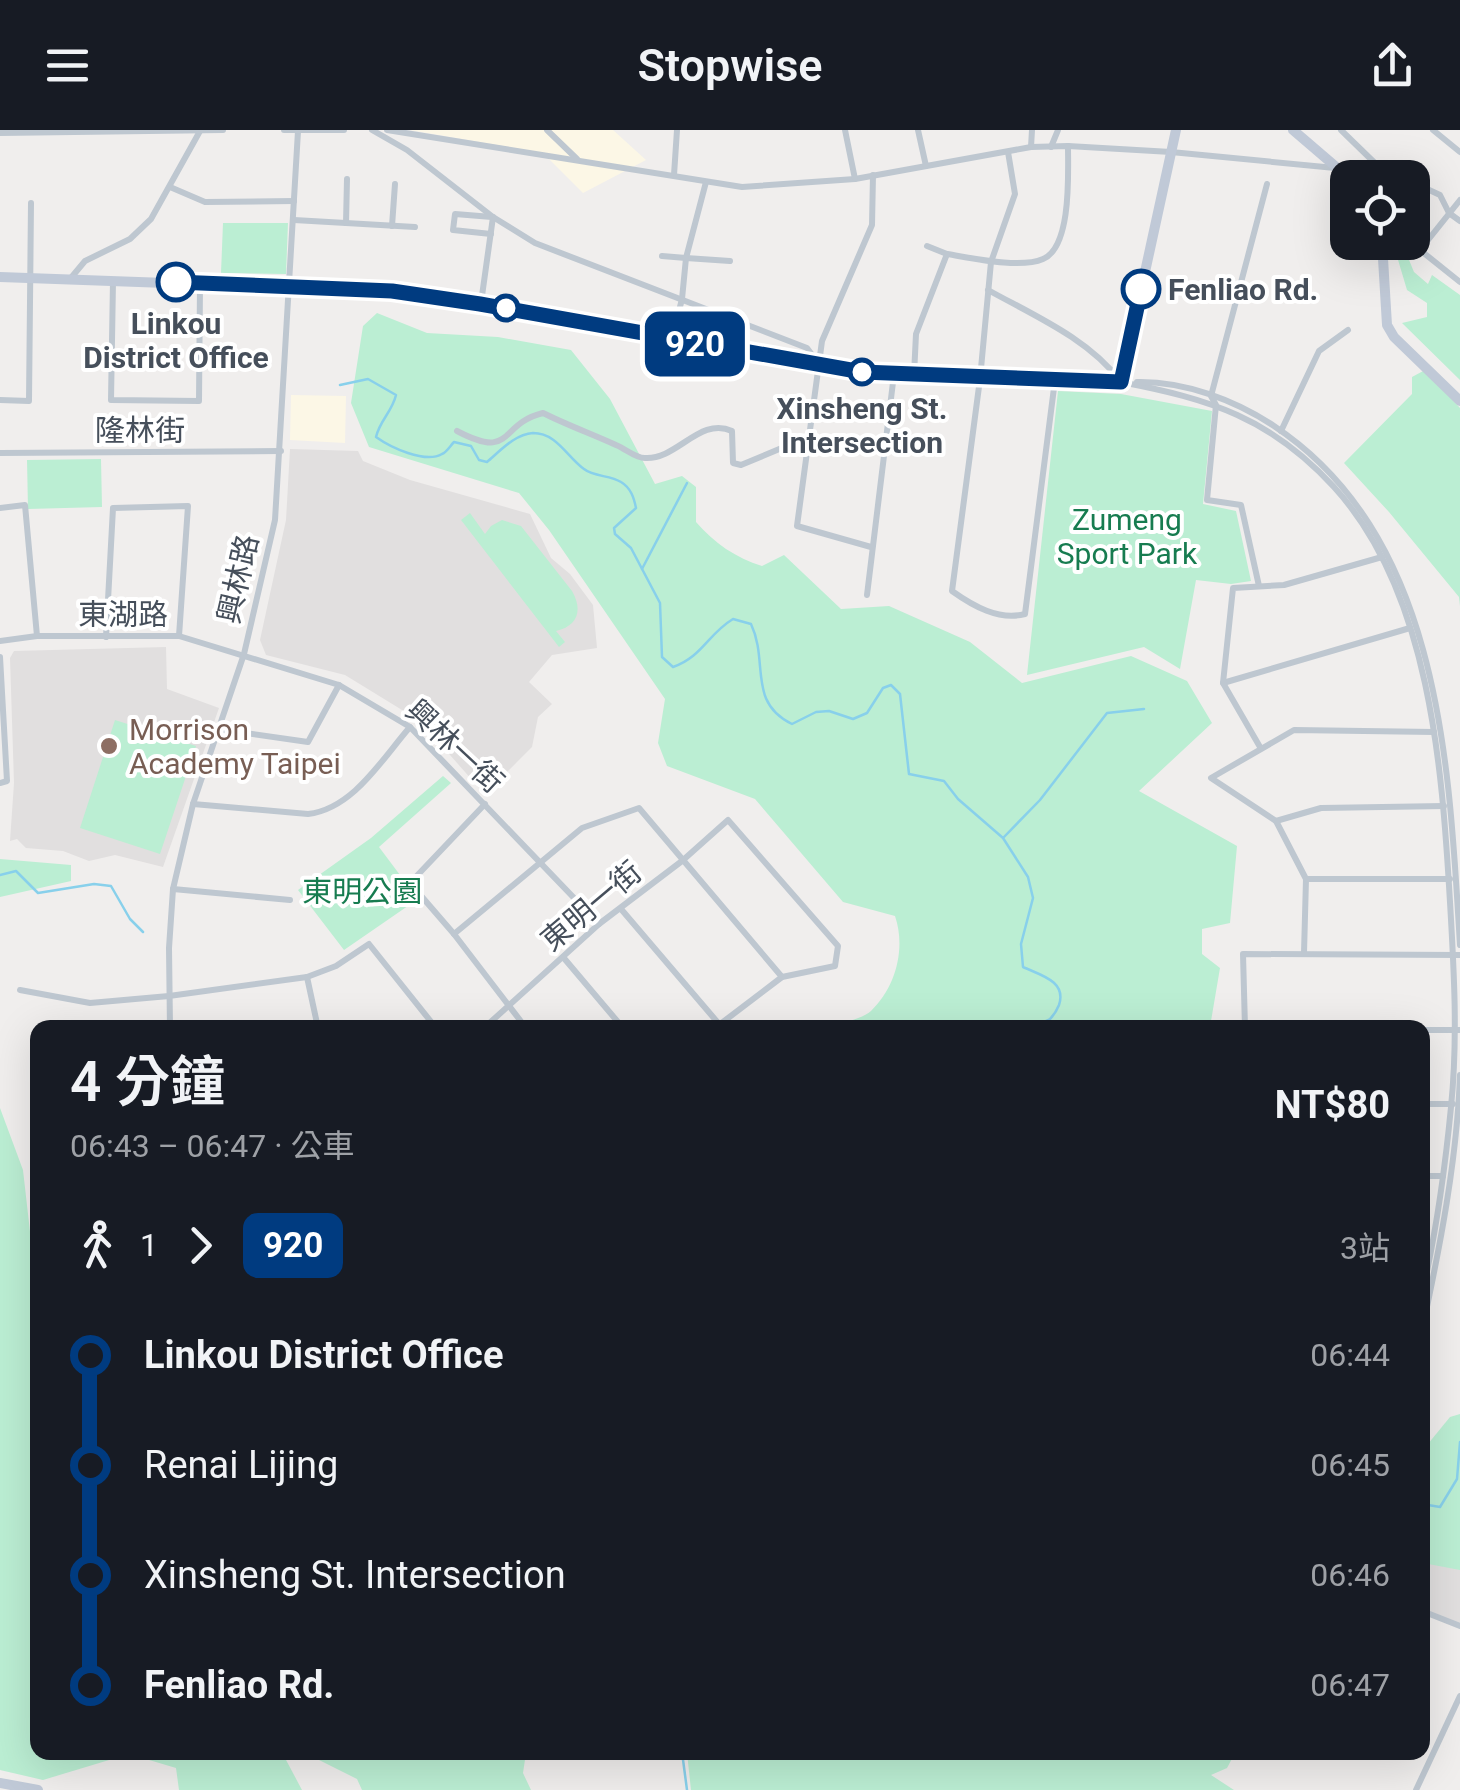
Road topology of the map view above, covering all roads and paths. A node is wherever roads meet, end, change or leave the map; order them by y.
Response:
1 (223, 130) edge
2 (284, 130) edge
3 (344, 130) edge
4 (372, 130) edge
5 (388, 130) edge
6 (547, 130) edge
7 (677, 130) edge
8 (845, 130) edge
9 (918, 130) edge
10 (1032, 130) edge
11 (1058, 130) edge
12 (1176, 130) edge
13 (1293, 130) edge
14 (1341, 130) edge
15 (1432, 130) edge
16 (200, 131) edge
17 (298, 131) edge
18 (0, 133) edge
19 (1068, 146) junction
20 (1051, 147) junction
21 (1031, 148) junction
22 (1008, 152) junction
23 (1171, 152) junction
24 (1460, 152) edge
25 (578, 160) junction
26 (1372, 160) edge
27 (1330, 163) edge
28 (926, 166) junction
29 (1330, 168) edge
30 (873, 175) junction
31 (674, 176) junction
32 (348, 179) dead end
33 (855, 179) junction
34 (706, 182) junction
35 (395, 184) dead end
36 (1267, 184) dead end
37 (170, 186) junction
38 (1430, 190) edge
39 (1460, 200) edge
40 (294, 201) junction
41 (31, 204) dead end
42 (1449, 213) junction
43 (493, 218) junction
44 (294, 220) junction
45 (346, 222) junction
46 (1460, 222) edge
47 (392, 226) junction
48 (415, 227) dead end
49 (491, 234) junction
50 (927, 246) dead end
51 (947, 254) junction
52 (662, 256) dead end
53 (686, 258) junction
54 (1383, 260) edge
55 (730, 261) dead end
56 (991, 262) junction
57 (0, 278) edge
58 (31, 278) junction
59 (70, 279) junction
60 (113, 279) junction
61 (1460, 282) edge
62 (200, 283) junction
63 (290, 286) junction
64 (987, 290) junction
65 (682, 299) junction
66 (480, 304) junction
67 (1348, 330) dead end
68 (672, 340) junction
69 (820, 364) junction
70 (894, 374) junction
71 (914, 376) junction
72 (980, 378) junction
73 (1055, 380) junction
74 (1121, 382) junction
75 (1211, 396) junction
76 (0, 400) edge
77 (1460, 401) edge
78 (1216, 404) junction
79 (1280, 430) junction
80 (457, 431) dead end
81 (808, 437) junction
82 (281, 451) junction
83 (0, 453) edge
84 (0, 508) edge
85 (871, 548) junction
86 (1384, 556) junction
87 (1260, 586) junction
88 (867, 595) dead end
89 (1412, 627) junction
90 (37, 636) junction
91 (106, 636) junction
92 (179, 636) junction
93 (0, 641) edge
94 (244, 654) junction
95 (0, 657) edge
96 (1222, 683) junction
97 (339, 685) junction
98 (410, 728) junction
99 (218, 729) junction
100 (1437, 732) junction
101 (1260, 748) junction
102 (4, 782) edge
103 (193, 804) junction
104 (485, 804) junction
105 (1446, 806) junction
106 (1276, 820) junction
107 (682, 861) junction
108 (542, 862) junction
109 (1306, 879) junction
110 (1452, 879) junction
111 (173, 889) junction
112 (290, 900) dead end
113 (621, 908) junction
114 (600, 924) junction
115 (454, 934) junction
116 (1460, 945) edge
117 (1304, 953) junction
118 (1457, 954) edge
119 (563, 957) junction
120 (307, 977) junction
121 (782, 977) junction
122 (20, 990) dead end
123 (168, 996) junction
124 (510, 1007) junction
125 (170, 1020) edge
126 (316, 1020) edge
127 (430, 1020) edge
128 (494, 1020) edge
129 (520, 1020) edge
130 (615, 1020) edge
131 (712, 1020) edge
132 (725, 1020) edge
133 (1245, 1020) edge
134 (1430, 1030) edge
135 (1457, 1030) edge
136 (1460, 1075) edge
137 (1455, 1104) edge
138 (1430, 1176) edge
139 (1446, 1176) junction
140 (1431, 1254) edge
141 (1430, 1615) edge
142 (1460, 1626) edge
143 (1460, 1696) edge
144 (0, 1783) edge
145 (38, 1790) edge
146 (1416, 1790) edge

1 - 16 street
2 - 17 street
3 - 17 street
4 - 43 street
5 - 25 street
6 - 25 street
7 - 31 street
8 - 33 street
9 - 28 street
10 - 21 street
11 - 20 street
12 - 23 main road
13 - 27 main road
14 - 26 street
15 - 24 street
16 - 18 street
16 - 37 street
17 - 40 street, 興林路
19 - 20 street
19 - 23 street
19 - 56 street
20 - 21 street
21 - 22 street
22 - 28 street
22 - 56 street
23 - 29 street
23 - 74 main road
25 - 31 street
28 - 30 street
30 - 33 street
30 - 69 street
31 - 34 street
32 - 45 street
33 - 34 street
34 - 53 street
35 - 47 street
36 - 75 street
37 - 40 street
37 - 59 street
38 - 42 street
39 - 42 street
40 - 44 street, 興林路
41 - 58 street
42 - 46 street
42 - 61 street
43 - 49 street
43 - 49 street
43 - 65 street
44 - 45 street
44 - 63 street, 興林路
45 - 47 street
47 - 48 street
49 - 66 street
50 - 51 street
51 - 56 street
51 - 71 street
52 - 53 street
53 - 55 street
53 - 65 street
54 - 77 main road
56 - 64 street
57 - 58 main road
58 - 59 main road
58 - 76 street
59 - 60 main road
60 - 62 main road
60 - 62 street
62 - 63 main road
63 - 66 main road
63 - 82 street, 興林路
64 - 72 street
64 - 74 street
65 - 68 street
65 - 69 street
66 - 68 main road
67 - 79 street
68 - 69 main road
69 - 70 main road
69 - 81 street
70 - 71 main road
70 - 85 street
71 - 72 main road
72 - 73 main road
72 - 73 street
73 - 74 main road
74 - 75 street
74 - 78 street
75 - 78 street
75 - 79 street
78 - 86 street
78 - 87 street
79 - 86 street
80 - 81 street
81 - 85 street
82 - 83 street, 隆林街
82 - 94 street, 興林路
84 - 90 street
85 - 88 street
86 - 87 street
86 - 89 street
87 - 96 street
89 - 96 street
89 - 100 street
90 - 91 street, 東湖路
90 - 93 street, 東湖路
91 - 92 street, 東湖路
91 - 92 street
92 - 94 street, 東湖路
94 - 97 street, 興林一街
94 - 99 street, 興林路
95 - 102 street
96 - 101 street
97 - 98 street, 興林一街
97 - 99 street
98 - 103 street
98 - 104 street, 興林一街
99 - 103 street, 興林路
100 - 101 street
100 - 105 street
101 - 106 street
103 - 111 street, 興林路
104 - 108 street, 興林一街
104 - 115 street
105 - 106 street
105 - 110 street
106 - 109 street
107 - 108 street
107 - 113 street, 東明一街
107 - 121 street
107 - 121 street, 東明一街
108 - 114 street, 興林一街
108 - 115 street
109 - 110 street
109 - 117 street
110 - 116 street
110 - 118 street
111 - 112 street
111 - 123 street, 興林路
113 - 114 street, 東明一街
113 - 131 street
114 - 119 street, 東明一街
115 - 124 street
117 - 118 street
117 - 133 street
118 - 135 street
119 - 124 street, 東明一街
119 - 130 street
120 - 123 street
120 - 126 street
120 - 127 street
121 - 132 street
122 - 123 street
123 - 125 street, 興林路
124 - 128 street, 東明一街
124 - 129 street
134 - 135 street
135 - 137 street
136 - 137 street
137 - 139 street
138 - 139 street
139 - 140 street
141 - 142 street
143 - 146 street
144 - 145 main road

